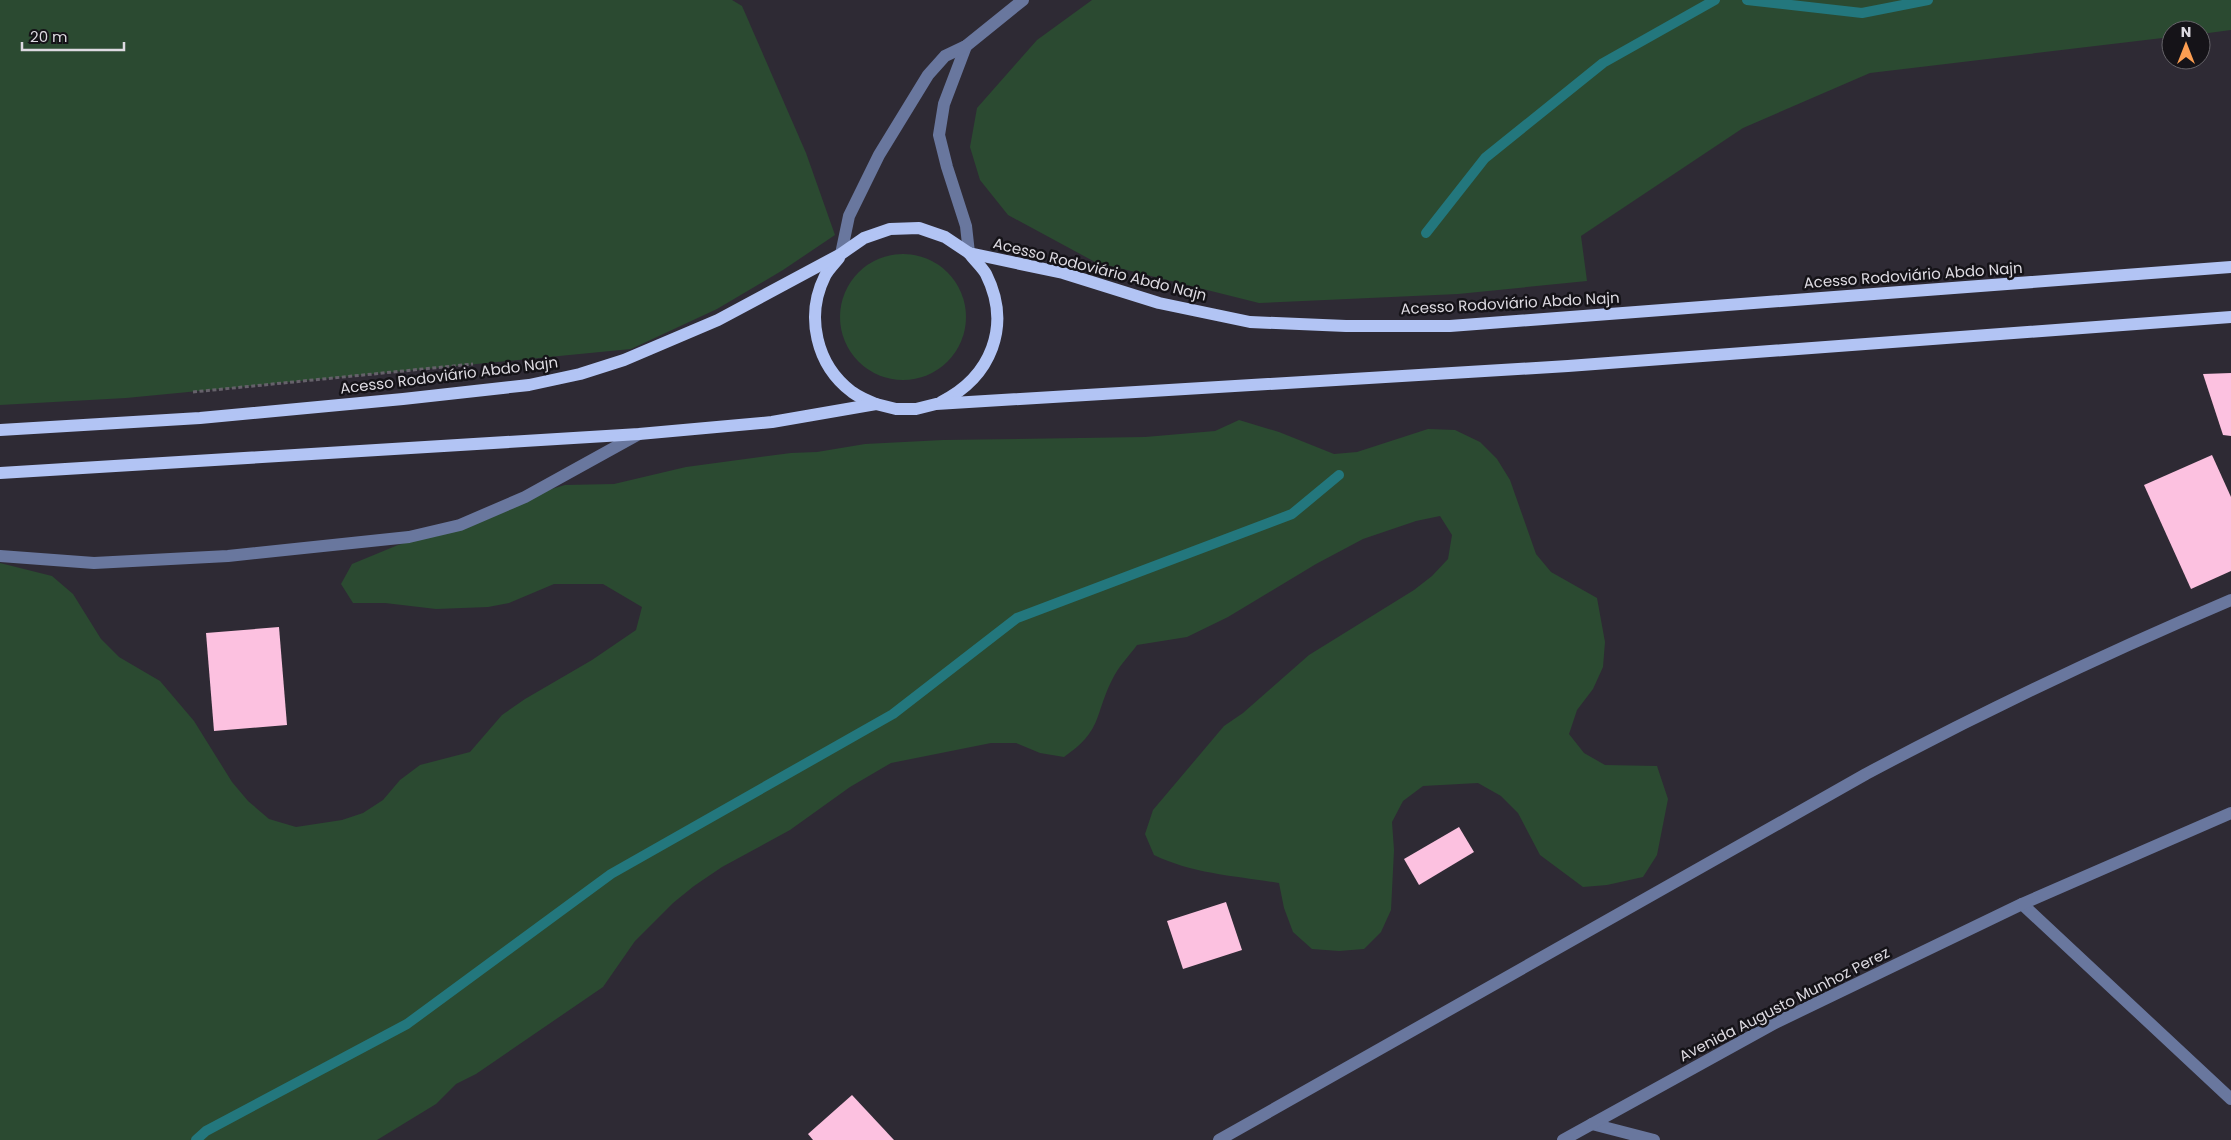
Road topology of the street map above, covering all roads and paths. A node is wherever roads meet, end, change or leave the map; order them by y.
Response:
1 (1023, 0) edge
2 (966, 46) junction
3 (969, 253) junction
4 (841, 254) junction
5 (2231, 267) edge
6 (2231, 317) edge
7 (482, 364) dead end
8 (185, 392) dead end
9 (876, 404) junction
10 (936, 404) junction
11 (0, 430) edge
12 (639, 434) junction
13 (0, 473) edge
14 (0, 556) edge
15 (2231, 600) edge
16 (2231, 813) edge
17 (2022, 904) junction
18 (2231, 1099) edge
19 (1592, 1124) junction
20 (1219, 1140) edge
21 (1564, 1140) edge
22 (1654, 1140) edge

1 - 2 street
2 - 3 street
2 - 4 street
3 - 4 main road, Acesso Rodoviário Abdo Najn
3 - 5 main road, Acesso Rodoviário Abdo Najn
3 - 10 main road
4 - 9 main road
4 - 11 main road, Acesso Rodoviário Abdo Najn
6 - 10 main road
7 - 8 path
9 - 10 main road
9 - 12 main road
12 - 13 main road
12 - 14 street
15 - 20 street
16 - 17 street, Avenida Augusto Munhoz Perez
17 - 18 street
17 - 19 street, Avenida Augusto Munhoz Perez
19 - 21 street, Avenida Augusto Munhoz Perez
19 - 22 street

